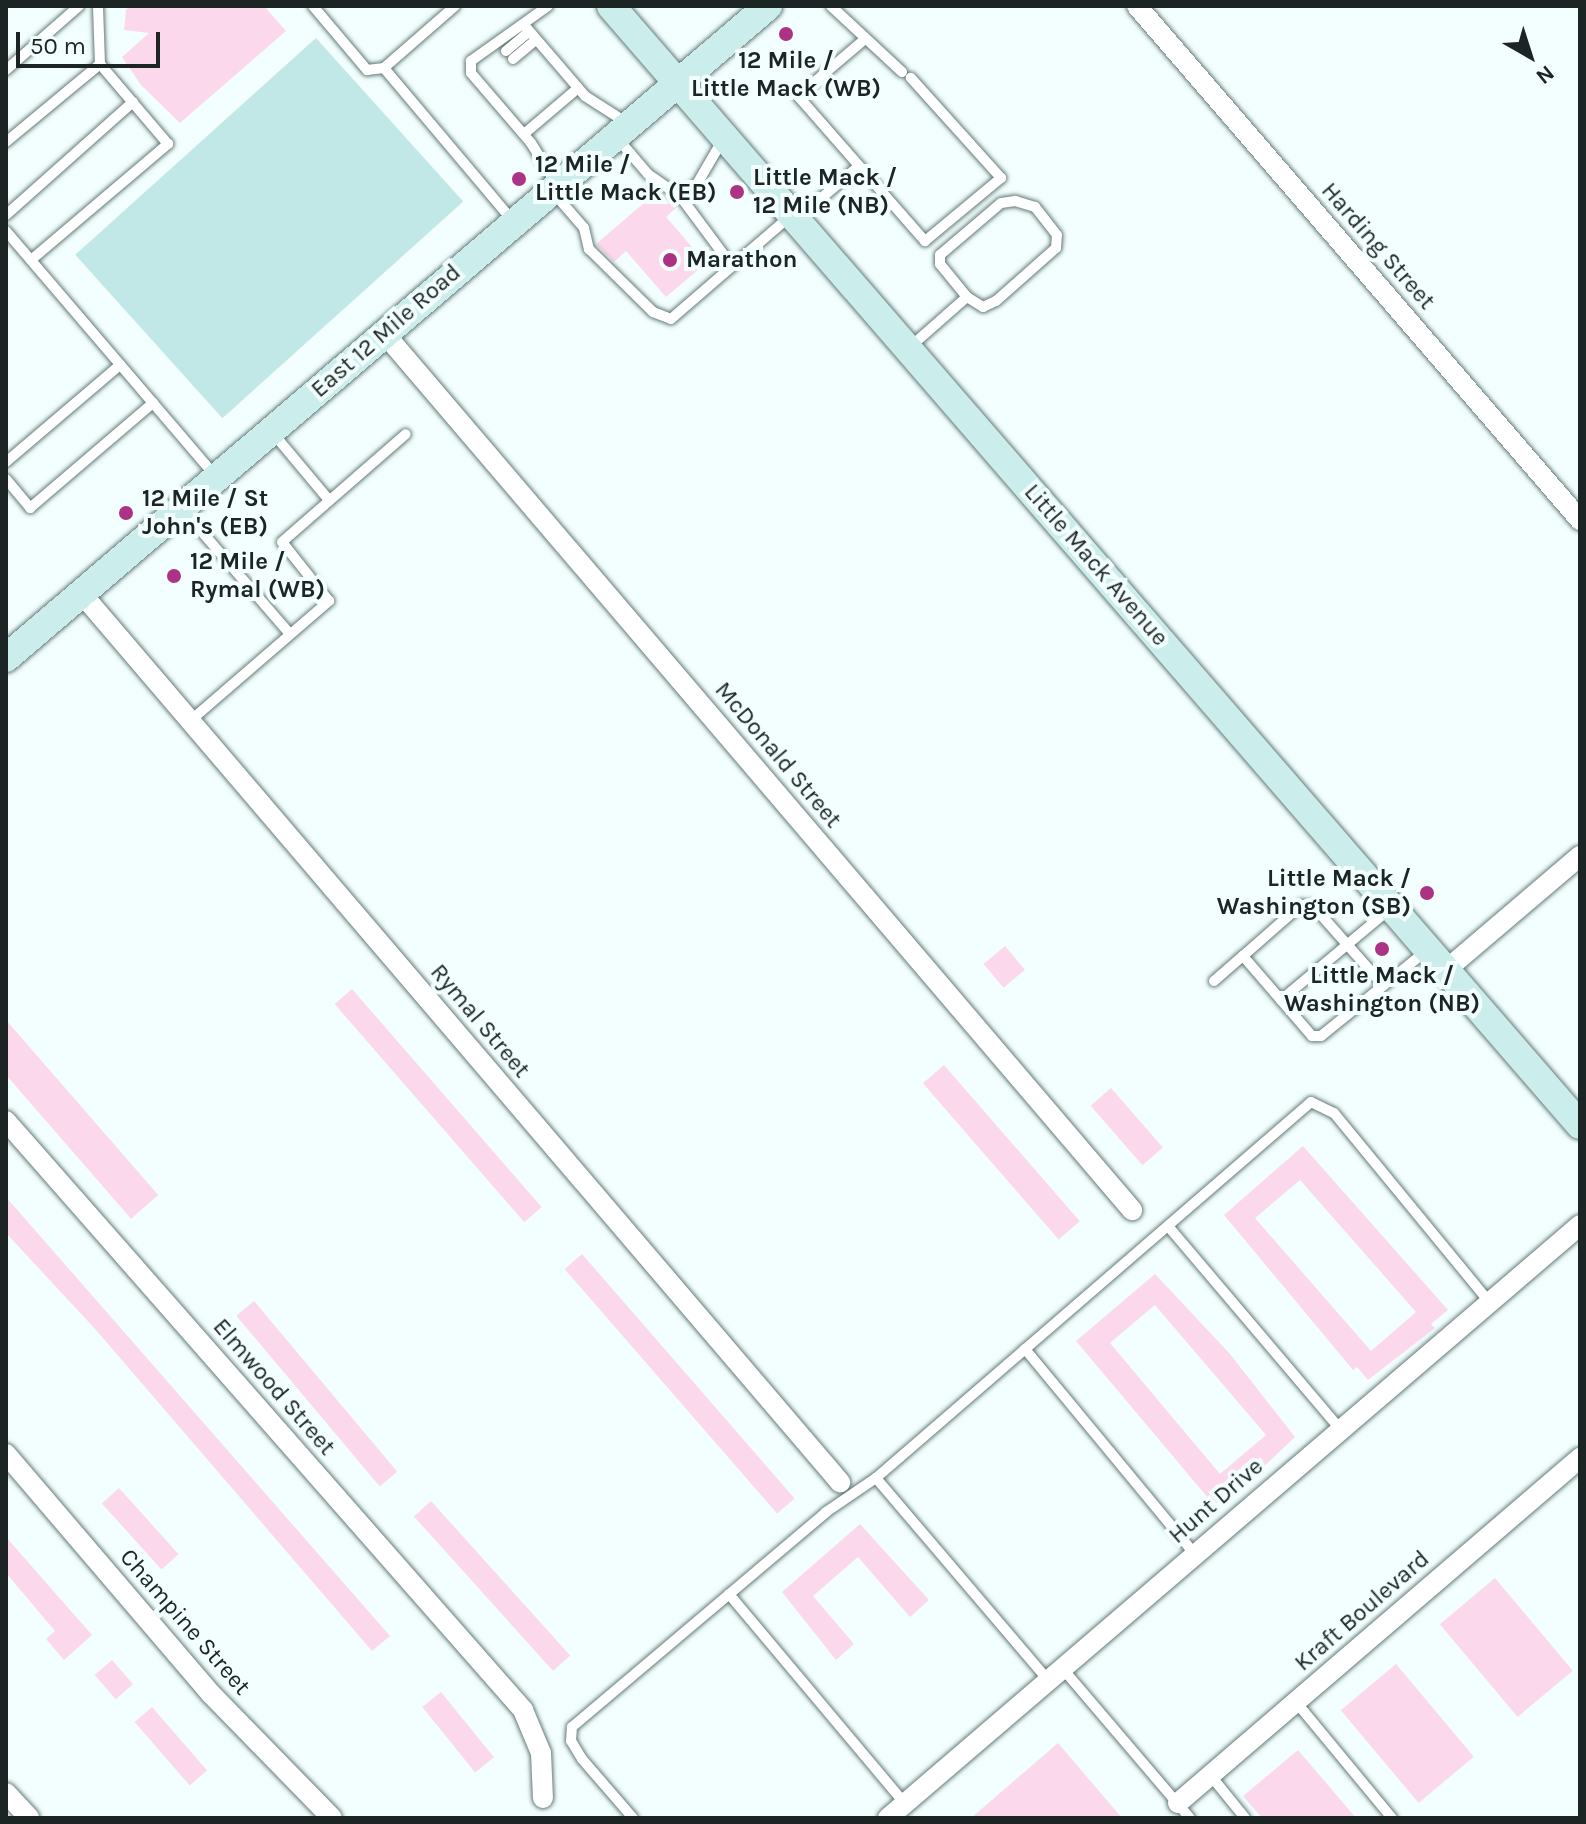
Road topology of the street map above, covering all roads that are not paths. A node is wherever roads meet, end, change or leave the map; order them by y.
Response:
1 (79, 6) edge
2 (98, 6) edge
3 (313, 6) edge
4 (455, 6) edge
5 (548, 6) edge
6 (611, 6) edge
7 (768, 6) edge
8 (831, 6) edge
9 (1137, 6) edge
10 (530, 32) junction
11 (865, 39) junction
12 (510, 55) dead end
13 (100, 64) junction
14 (384, 68) junction
15 (6, 70) edge
16 (478, 81) junction
17 (679, 81) junction
18 (578, 88) junction
19 (487, 91) junction
20 (133, 102) junction
21 (620, 128) junction
22 (524, 134) junction
23 (725, 136) junction
24 (6, 142) edge
25 (859, 166) junction
26 (554, 186) junction
27 (680, 196) junction
28 (6, 215) edge
29 (796, 216) junction
30 (513, 222) junction
31 (6, 231) edge
32 (31, 260) junction
33 (732, 266) junction
34 (967, 297) junction
35 (384, 333) junction
36 (908, 348) junction
37 (120, 365) junction
38 (153, 403) junction
39 (271, 431) junction
40 (406, 434) dead end
41 (6, 462) edge
42 (216, 478) junction
43 (6, 479) edge
44 (328, 499) junction
45 (181, 508) junction
46 (1580, 520) edge
47 (82, 594) junction
48 (290, 634) junction
49 (6, 658) edge
50 (190, 721) junction
51 (1580, 856) edge
52 (1392, 906) junction
53 (1347, 944) junction
54 (1243, 956) junction
55 (1437, 960) junction
56 (1214, 981) dead end
57 (1383, 985) junction
58 (1281, 1000) junction
59 (6, 1121) edge
60 (1580, 1125) edge
61 (1132, 1210) dead end
62 (1580, 1225) edge
63 (1168, 1226) junction
64 (1489, 1302) junction
65 (1025, 1349) junction
66 (1340, 1429) junction
67 (6, 1454) edge
68 (1580, 1458) edge
69 (876, 1478) junction
70 (840, 1482) dead end
71 (1194, 1553) junction
72 (729, 1594) junction
73 (1056, 1675) junction
74 (1296, 1702) junction
75 (1211, 1776) junction
76 (6, 1793) edge
77 (543, 1798) dead end
78 (905, 1804) junction
79 (1184, 1810) edge
80 (29, 1818) edge
81 (332, 1818) edge
82 (633, 1818) edge
83 (888, 1818) edge
84 (1245, 1818) edge
85 (1392, 1818) edge

1 - 15 lane
2 - 13 lane
3 - 14 lane
4 - 14 lane
5 - 10 lane
6 - 17 main road, Little Mack Avenue
7 - 17 main road, East 12 Mile Road
8 - 11 lane
9 - 46 street, Harding Street
10 - 12 lane
10 - 16 lane
10 - 18 lane
11 - 25 lane
11 - 25 lane
13 - 20 lane
13 - 24 lane
14 - 30 lane
16 - 19 lane
16 - 19 lane
17 - 21 main road, East 12 Mile Road
17 - 23 main road, Little Mack Avenue
18 - 21 lane
18 - 22 lane
19 - 22 lane
20 - 28 lane
20 - 32 lane
21 - 26 main road, East 12 Mile Road
21 - 27 lane
22 - 26 lane
23 - 27 lane
23 - 29 main road, Little Mack Avenue
25 - 29 lane
26 - 30 main road, East 12 Mile Road
26 - 33 lane
27 - 33 lane
29 - 33 lane
29 - 36 main road, Little Mack Avenue
30 - 35 main road, East 12 Mile Road
31 - 32 lane
32 - 37 lane
34 - 34 lane
34 - 36 lane
35 - 39 main road, East 12 Mile Road
35 - 61 street, McDonald Street
36 - 52 main road, Little Mack Avenue
37 - 38 lane
37 - 41 lane
38 - 42 lane
38 - 43 lane
39 - 42 main road, East 12 Mile Road
39 - 44 lane
40 - 44 lane
42 - 45 main road, East 12 Mile Road
44 - 48 lane
45 - 47 main road, East 12 Mile Road
45 - 48 lane
47 - 49 main road, East 12 Mile Road
47 - 50 street, Rymal Street
48 - 50 lane
50 - 70 street, Rymal Street
51 - 55 street
52 - 53 lane
52 - 55 main road, Little Mack Avenue
53 - 54 lane
53 - 57 lane
53 - 58 lane
54 - 56 lane
54 - 58 lane
55 - 57 lane
55 - 60 main road, Little Mack Avenue
57 - 58 lane
59 - 77 street, Elmwood Street
62 - 64 street, Hunt Drive
63 - 64 lane
63 - 65 lane
63 - 66 lane
64 - 66 street, Hunt Drive
65 - 69 lane
65 - 71 lane
66 - 71 street, Hunt Drive
67 - 81 street, Champine Street
68 - 74 street, Kraft Boulevard
69 - 72 lane
69 - 73 lane
71 - 73 street, Hunt Drive
72 - 78 lane
72 - 82 lane
73 - 78 street, Hunt Drive
73 - 79 lane
74 - 75 street, Kraft Boulevard
74 - 85 lane
75 - 79 street, Kraft Boulevard
75 - 84 lane
76 - 80 street
78 - 83 street, Hunt Drive

